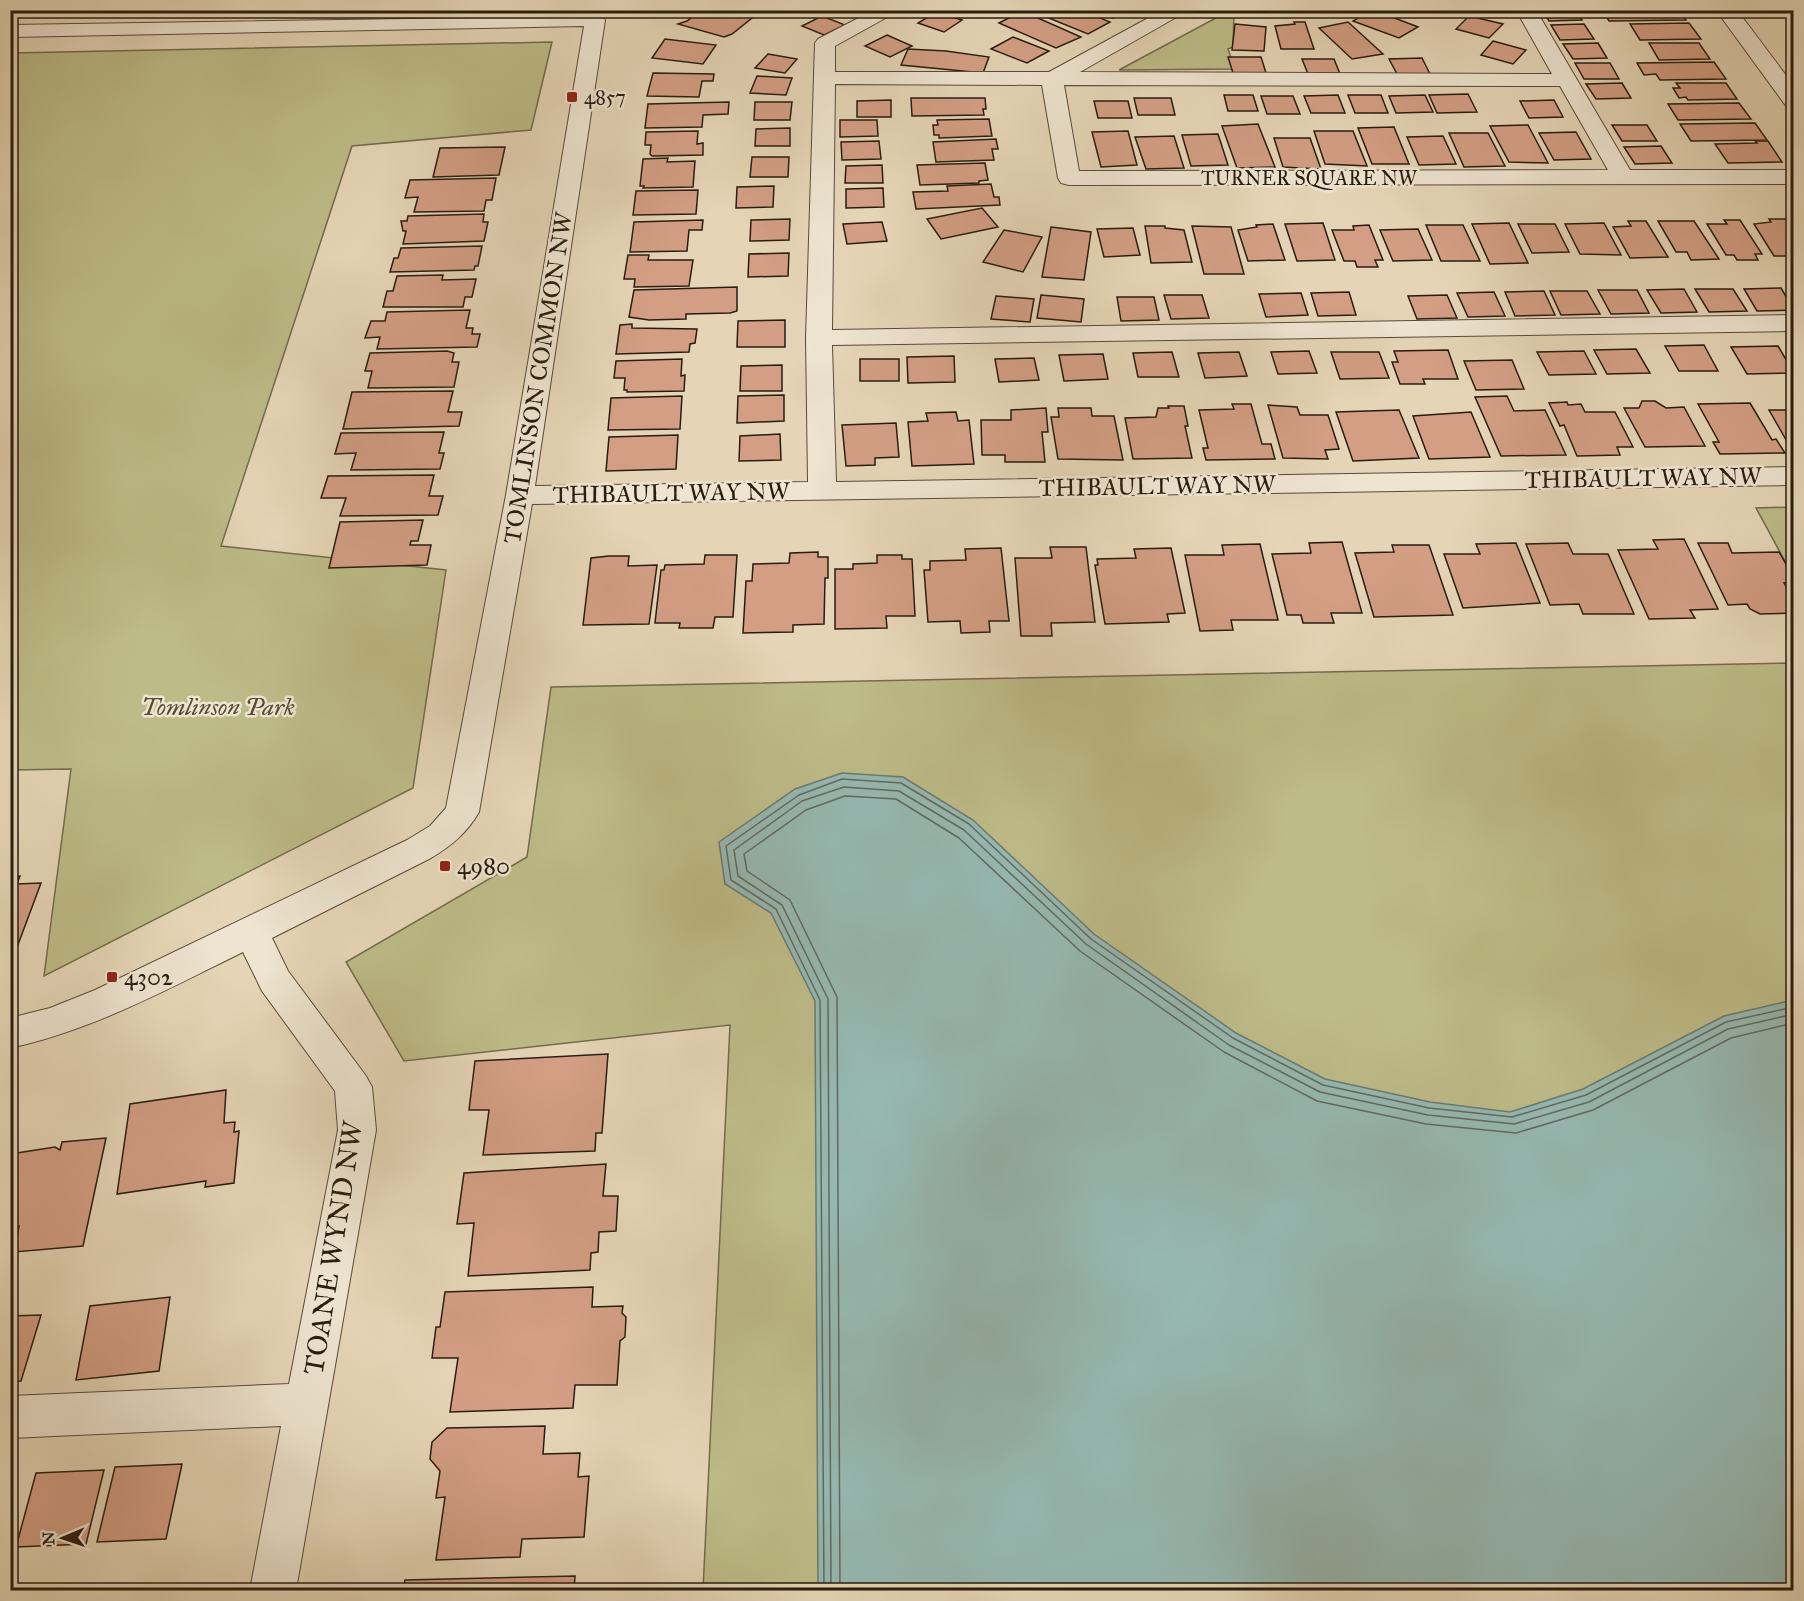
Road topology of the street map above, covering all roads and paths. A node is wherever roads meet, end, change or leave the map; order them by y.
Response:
1 (890, 10) edge
2 (1179, 10) edge
3 (1526, 10) edge
4 (1726, 10) edge
5 (599, 15) edge
6 (10, 31) edge
7 (825, 78) junction
8 (1052, 79) junction
9 (1565, 80) junction
10 (1794, 101) edge
11 (1623, 177) junction
12 (1794, 177) edge
13 (1794, 323) edge
14 (819, 338) junction
15 (1794, 476) edge
16 (822, 491) junction
17 (520, 495) junction
18 (251, 932) junction
19 (10, 1033) edge
20 (309, 1404) junction
21 (10, 1417) edge
22 (273, 1590) edge

1 - 7 street
2 - 8 street
3 - 9 street
4 - 10 street
5 - 6 street, TOMLINSON COMMON NW
5 - 17 street, TOMLINSON COMMON NW
7 - 8 street
7 - 14 street
8 - 9 street
8 - 11 street, TURNER SQUARE NW
9 - 11 street
11 - 12 street, TURNER SQUARE NW
13 - 14 street
14 - 16 street
15 - 16 street, THIBAULT WAY NW
16 - 17 street, THIBAULT WAY NW
17 - 18 street, TOMLINSON COMMON NW
18 - 19 street, TOMLINSON COMMON NW
18 - 20 street, TOANE WYND NW
20 - 21 street
20 - 22 street, TOANE WYND NW

